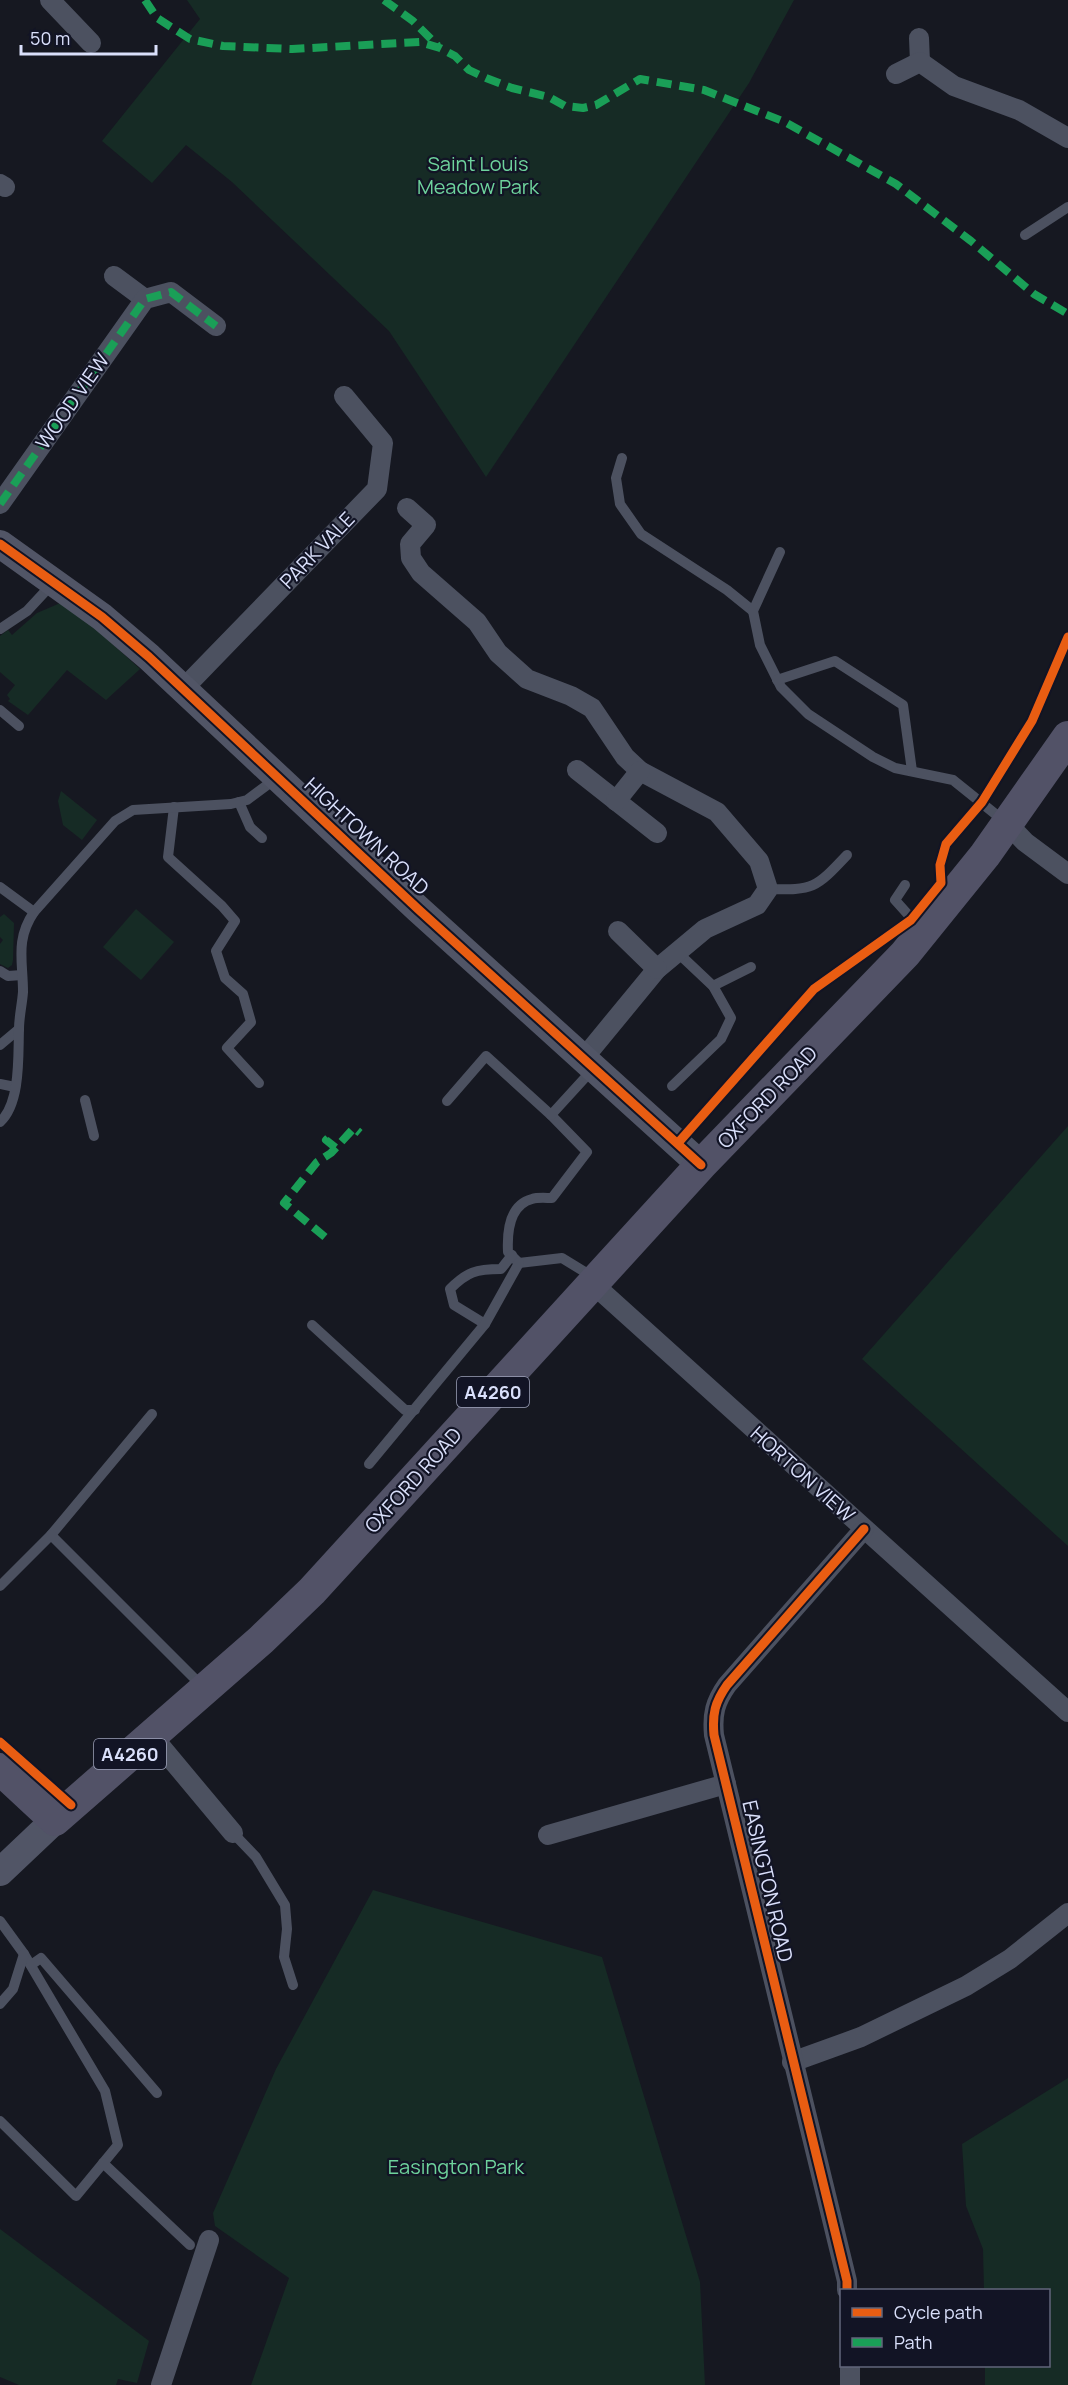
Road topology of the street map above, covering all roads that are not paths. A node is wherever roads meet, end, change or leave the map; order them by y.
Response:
1 (50, 0) edge
2 (919, 38) dead end
3 (91, 43) dead end
4 (920, 62) junction
5 (896, 74) dead end
6 (1068, 138) edge
7 (1068, 207) edge
8 (1025, 236) dead end
9 (114, 276) dead end
10 (145, 299) junction
11 (216, 326) dead end
12 (344, 396) dead end
13 (622, 458) dead end
14 (0, 504) edge
15 (407, 508) dead end
16 (0, 544) edge
17 (780, 552) dead end
18 (53, 583) junction
19 (753, 611) junction
20 (0, 629) edge
21 (777, 680) junction
22 (183, 689) junction
23 (0, 710) edge
24 (19, 726) dead end
25 (1068, 737) edge
26 (577, 770) dead end
27 (640, 771) junction
28 (912, 771) junction
29 (278, 777) junction
30 (616, 801) junction
31 (239, 802) junction
32 (174, 807) junction
33 (1007, 823) junction
34 (657, 833) dead end
35 (262, 838) dead end
36 (847, 855) dead end
37 (1068, 874) edge
38 (905, 885) dead end
39 (0, 887) edge
40 (768, 889) junction
41 (34, 912) junction
42 (618, 931) dead end
43 (923, 931) junction
44 (677, 952) junction
45 (751, 967) dead end
46 (657, 969) junction
47 (0, 971) edge
48 (22, 975) junction
49 (713, 986) junction
50 (19, 1029) junction
51 (0, 1045) edge
52 (588, 1064) junction
53 (259, 1083) dead end
54 (0, 1084) edge
55 (672, 1086) dead end
56 (15, 1087) junction
57 (85, 1100) dead end
58 (447, 1101) dead end
59 (550, 1115) junction
60 (0, 1122) edge
61 (94, 1136) dead end
62 (701, 1165) junction
63 (515, 1259) junction
64 (594, 1281) junction
65 (485, 1324) junction
66 (312, 1325) dead end
67 (415, 1410) junction
68 (152, 1414) dead end
69 (369, 1464) dead end
70 (864, 1528) junction
71 (51, 1535) junction
72 (0, 1586) edge
73 (205, 1689) junction
74 (1068, 1712) edge
75 (152, 1736) junction
76 (0, 1769) edge
77 (726, 1784) junction
78 (55, 1820) junction
79 (233, 1833) joint
80 (548, 1834) dead end
81 (0, 1872) edge
82 (1068, 1913) edge
83 (0, 1921) edge
84 (24, 1954) junction
85 (31, 1965) junction
86 (293, 1985) dead end
87 (0, 2004) edge
88 (792, 2062) junction
89 (157, 2093) dead end
90 (0, 2121) edge
91 (103, 2163) junction
92 (206, 2236) dead end
93 (190, 2245) dead end
94 (847, 2289) edge
95 (850, 2367) edge
96 (161, 2385) edge
97 (850, 2385) edge

1 - 3 street
2 - 4 street
4 - 5 street
4 - 6 street
7 - 8 lane
9 - 10 street
10 - 11 street
10 - 14 street, WOOD VIEW
12 - 22 street, PARK VALE
13 - 19 lane
15 - 27 street
16 - 18 street, HIGHTOWN ROAD
17 - 19 lane
18 - 20 lane
18 - 22 street, HIGHTOWN ROAD
19 - 21 lane
21 - 28 lane
21 - 28 lane
22 - 29 street, HIGHTOWN ROAD
23 - 24 lane
25 - 33 main road, OXFORD ROAD / A4260
26 - 30 street
27 - 30 street
27 - 40 street
28 - 33 lane
29 - 31 lane
29 - 52 street, HIGHTOWN ROAD
30 - 34 street
31 - 32 lane
31 - 35 lane
32 - 41 lane
32 - 53 lane
33 - 37 street
33 - 43 main road, OXFORD ROAD / A4260
36 - 40 lane
38 - 43 lane
39 - 41 lane
40 - 44 street
41 - 48 lane
42 - 46 street
43 - 62 main road, OXFORD ROAD / A4260
44 - 46 street
44 - 49 lane
45 - 49 lane
46 - 52 street
47 - 48 lane
48 - 50 lane
49 - 55 lane
50 - 51 lane
50 - 56 lane
52 - 59 lane
52 - 62 street, HIGHTOWN ROAD
54 - 56 lane
56 - 60 lane
57 - 61 lane
58 - 59 lane
59 - 63 lane
62 - 64 main road, OXFORD ROAD / A4260
63 - 64 lane
63 - 65 lane
63 - 65 lane
64 - 70 street, HORTON VIEW
64 - 73 main road, OXFORD ROAD / A4260
65 - 67 lane
66 - 67 lane
67 - 69 lane
68 - 71 lane
70 - 74 street, HORTON VIEW
70 - 77 street, EASINGTON ROAD
71 - 72 lane
71 - 73 lane
73 - 75 main road, OXFORD ROAD / A4260
75 - 78 main road, OXFORD ROAD / A4260
75 - 79 street
76 - 78 main road
77 - 80 street
77 - 88 street, EASINGTON ROAD
78 - 81 street, OXFORD ROAD
79 - 86 lane
82 - 88 street
83 - 84 lane
84 - 85 lane
84 - 87 lane
85 - 89 lane
85 - 91 lane
88 - 94 street, EASINGTON ROAD
90 - 91 lane
91 - 93 lane
92 - 96 street
95 - 97 street

